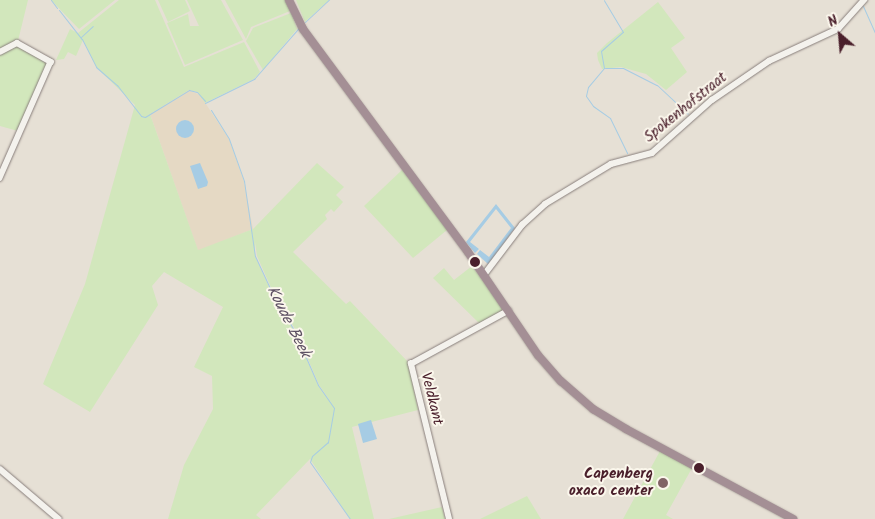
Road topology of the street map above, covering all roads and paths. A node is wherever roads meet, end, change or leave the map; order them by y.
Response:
1 (289, 0) edge
2 (864, 0) edge
3 (0, 52) edge
4 (0, 178) edge
5 (484, 275) junction
6 (508, 311) junction
7 (0, 469) edge
8 (59, 519) edge
9 (449, 519) edge
10 (793, 519) edge

1 - 5 street
2 - 5 street, Spokenhofstraat
3 - 4 street
5 - 6 street
6 - 9 street, Veldkant
6 - 10 street
7 - 8 street

